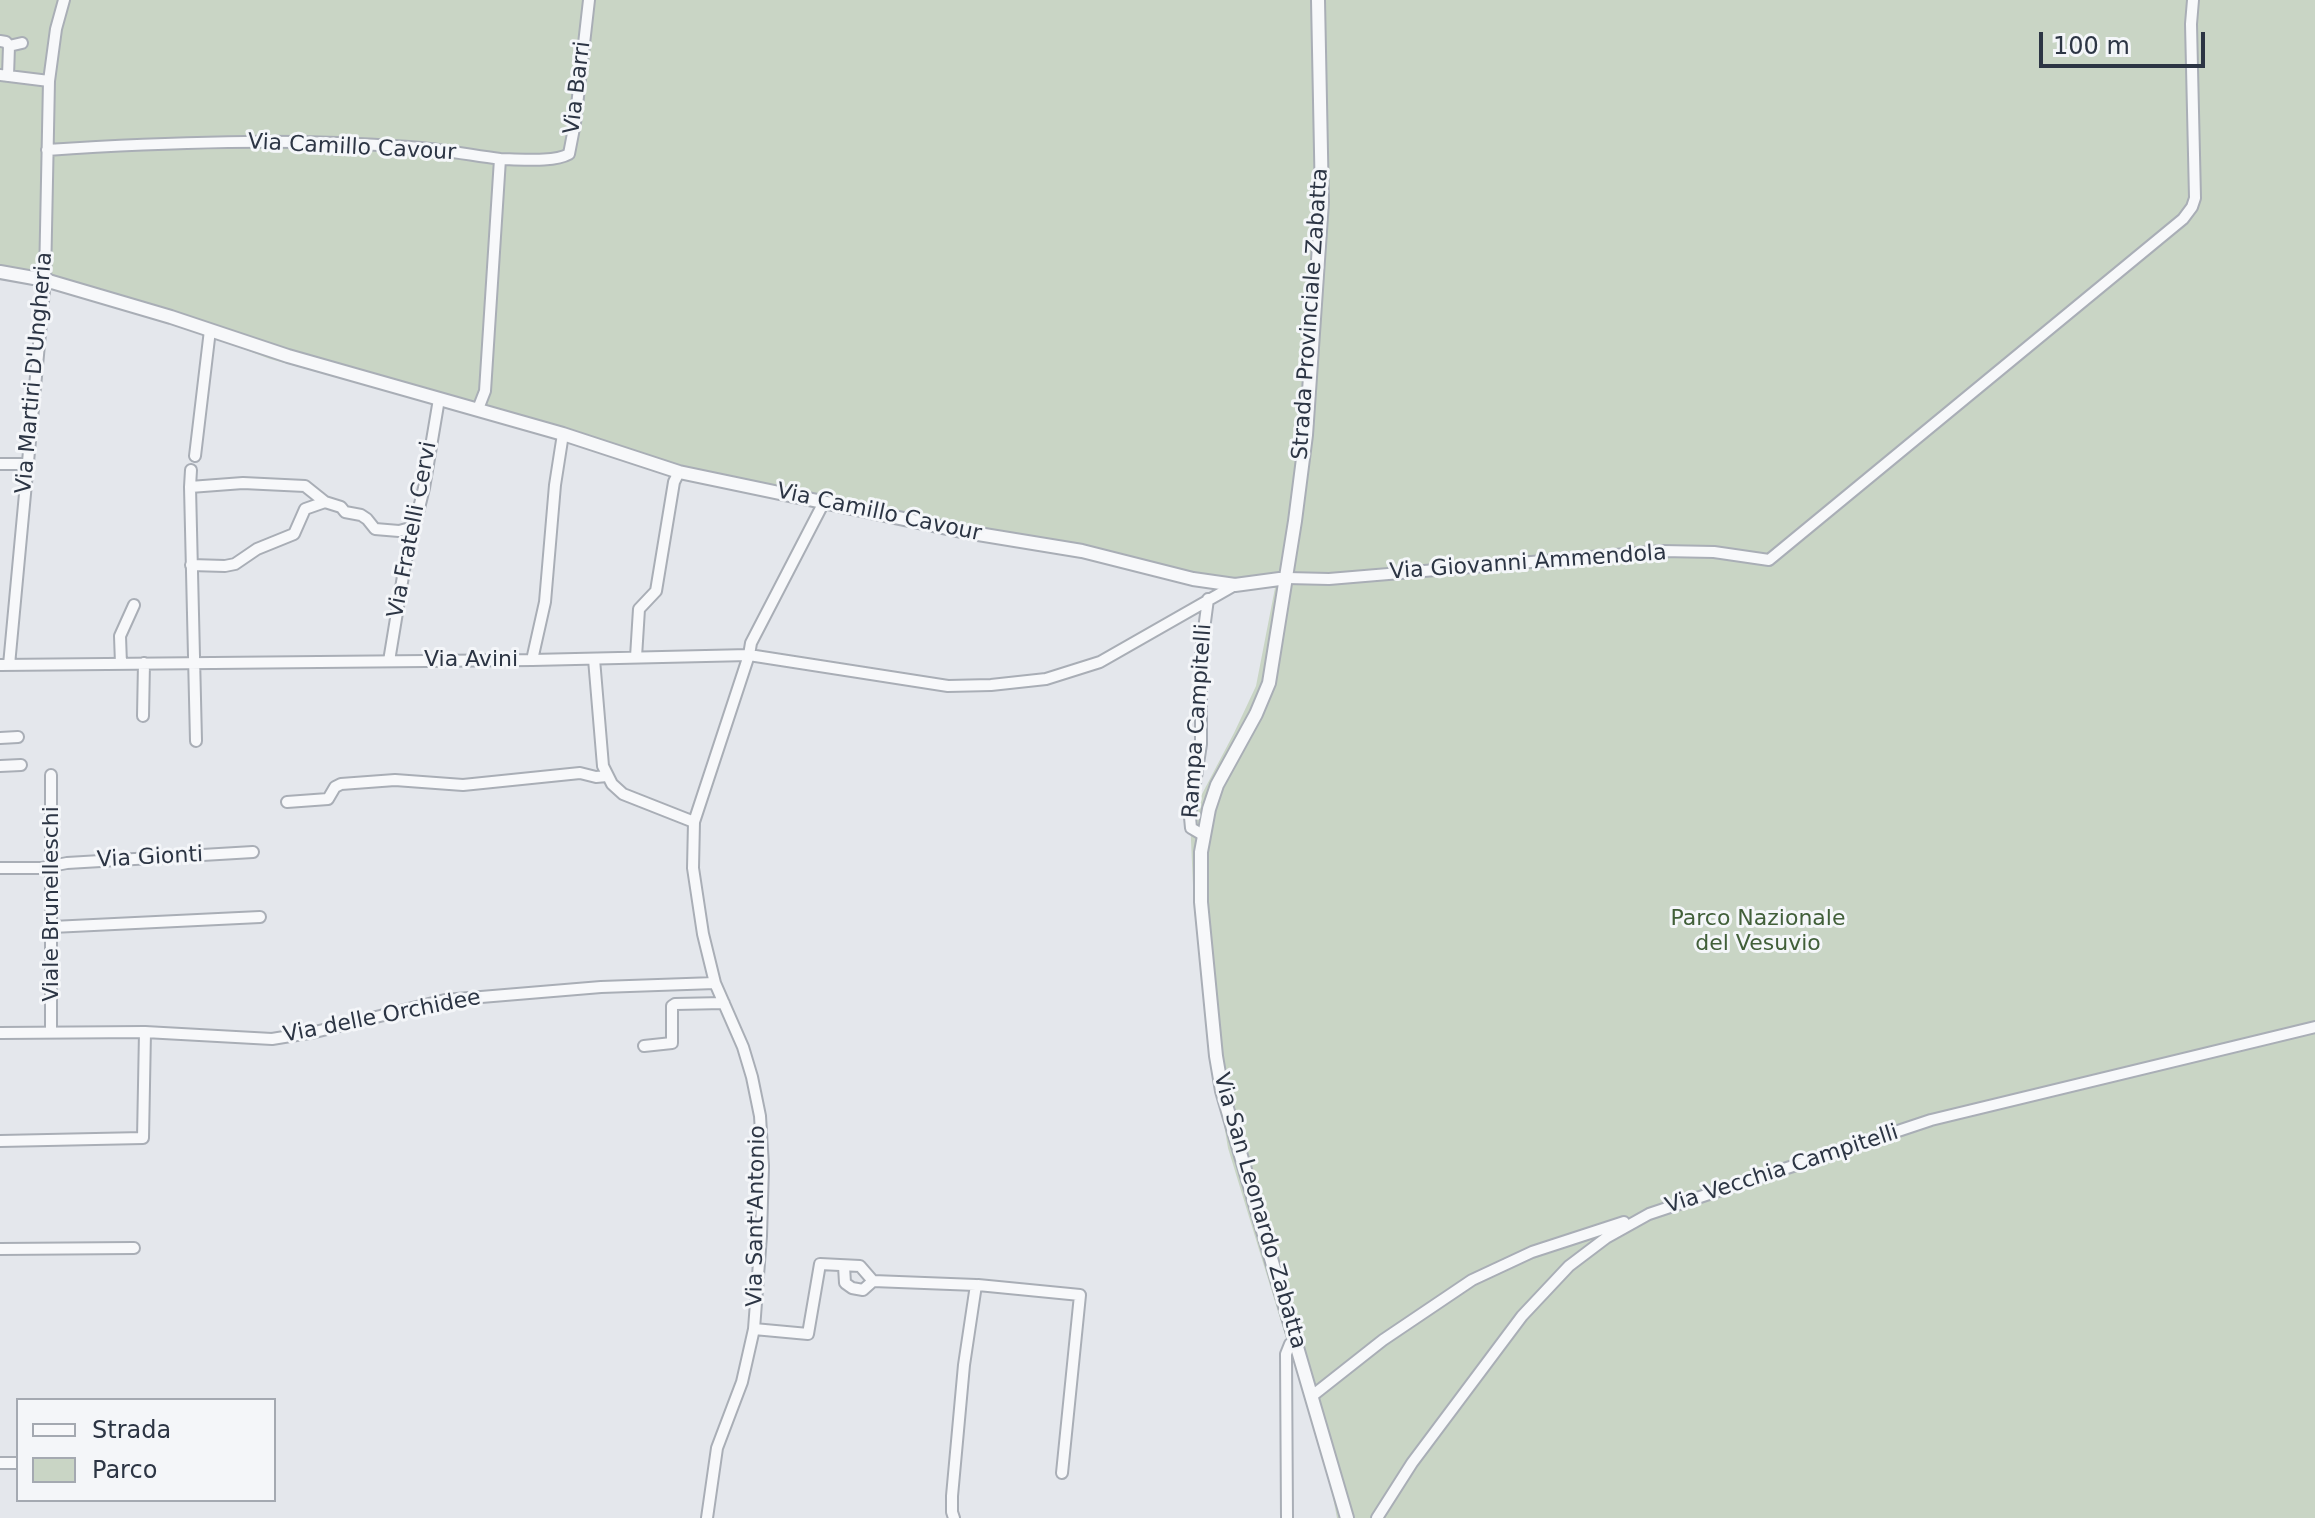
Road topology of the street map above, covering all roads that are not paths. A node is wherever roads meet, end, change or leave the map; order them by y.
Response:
1 (64, 0) edge
2 (589, 0) edge
3 (1318, 0) edge
4 (2192, 1) edge
5 (4, 43) edge
6 (22, 43) dead end
7 (4, 76) edge
8 (49, 81) junction
9 (47, 150) junction
10 (500, 159) junction
11 (0, 272) edge
12 (45, 280) junction
13 (210, 330) junction
14 (439, 399) junction
15 (478, 409) junction
16 (563, 434) junction
17 (195, 456) dead end
18 (0, 464) edge
19 (28, 464) junction
20 (191, 470) dead end
21 (679, 472) junction
22 (190, 487) junction
23 (325, 502) junction
24 (824, 502) junction
25 (414, 527) junction
26 (191, 565) junction
27 (1287, 578) junction
28 (1235, 585) junction
29 (1208, 599) junction
30 (134, 605) dead end
31 (749, 655) junction
32 (636, 657) junction
33 (594, 659) junction
34 (532, 660) junction
35 (389, 661) junction
36 (193, 662) junction
37 (144, 663) junction
38 (121, 664) junction
39 (5, 665) edge
40 (143, 716) dead end
41 (18, 737) dead end
42 (0, 738) edge
43 (196, 741) dead end
44 (21, 765) dead end
45 (0, 766) edge
46 (51, 775) dead end
47 (607, 776) junction
48 (287, 802) dead end
49 (694, 822) junction
50 (1203, 835) junction
51 (253, 852) dead end
52 (52, 866) junction
53 (0, 868) edge
54 (260, 917) dead end
55 (52, 927) junction
56 (715, 983) junction
57 (724, 1003) junction
58 (2315, 1027) edge
59 (51, 1032) junction
60 (145, 1032) junction
61 (0, 1033) edge
62 (644, 1046) dead end
63 (0, 1141) edge
64 (1649, 1214) junction
65 (134, 1248) dead end
66 (0, 1249) edge
67 (844, 1266) junction
68 (873, 1281) junction
69 (978, 1285) dead end
70 (754, 1329) junction
71 (1296, 1341) junction
72 (1312, 1396) junction
73 (1062, 1473) dead end
74 (707, 1518) edge
75 (954, 1518) edge
76 (1287, 1518) edge
77 (1347, 1518) edge
78 (1377, 1518) edge

1 - 8 street, Via Martiri D'Ungheria
2 - 10 street, Via Barri
3 - 27 street, Strada Provinciale Zabatta
4 - 27 street, Via Giovanni Ammendola
5 - 6 street
5 - 7 street
7 - 8 street
8 - 9 street, Via Martiri D'Ungheria
9 - 10 street, Via Camillo Cavour
9 - 12 street, Via Martiri D'Ungheria
10 - 15 street
11 - 12 street, Via Camillo Cavour
12 - 13 street, Via Camillo Cavour
12 - 19 street, Via Martiri D'Ungheria
13 - 14 street, Via Camillo Cavour
13 - 17 street
14 - 15 street, Via Camillo Cavour
14 - 25 street, Via Fratelli Cervi
15 - 16 street, Via Camillo Cavour
16 - 21 street, Via Camillo Cavour
16 - 34 street
18 - 19 street
19 - 39 street, Via Martiri D'Ungheria
20 - 22 street
21 - 24 street, Via Camillo Cavour
21 - 32 street
22 - 23 street
22 - 26 street
23 - 25 street
23 - 26 street
24 - 28 street, Via Camillo Cavour
24 - 31 street, Via Sant'Antonio
25 - 35 street, Via Fratelli Cervi
26 - 36 street
27 - 28 street, Via Camillo Cavour
27 - 50 street, Via San Leonardo Zabatta
28 - 29 street, Via Avini
29 - 31 street, Via Avini
29 - 50 street, Rampa Campitelli
30 - 38 street
31 - 32 street, Via Avini
31 - 49 street, Via Sant'Antonio
32 - 33 street, Via Avini
33 - 34 street, Via Avini
33 - 47 street
34 - 35 street, Via Avini
35 - 36 street, Via Avini
36 - 37 street, Via Avini
36 - 43 street
37 - 38 street, Via Avini
37 - 40 street
38 - 39 street, Via Avini
41 - 42 street
44 - 45 street
46 - 52 street, Viale Brunelleschi
47 - 48 street
47 - 49 street
49 - 56 street, Via Sant'Antonio
50 - 71 street, Via San Leonardo Zabatta
51 - 52 street, Via Gionti
52 - 53 street, Via Gionti
52 - 55 street, Viale Brunelleschi
54 - 55 street
55 - 59 street, Viale Brunelleschi
56 - 57 street, Via Sant'Antonio
56 - 60 street, Via delle Orchidee
57 - 62 street
57 - 70 street, Via Sant'Antonio
58 - 64 street, Via Vecchia Campitelli
59 - 60 street, Via delle Orchidee
59 - 61 street, Via delle Orchidee
60 - 63 street
64 - 72 street
64 - 78 street, Via Vecchia Campitelli
65 - 66 street
67 - 68 street
67 - 68 street
67 - 70 street
68 - 75 street
69 - 73 street
70 - 74 street, Via Sant'Antonio
71 - 72 street, Via San Leonardo Zabatta
71 - 76 street
72 - 77 street, Via San Leonardo Zabatta

